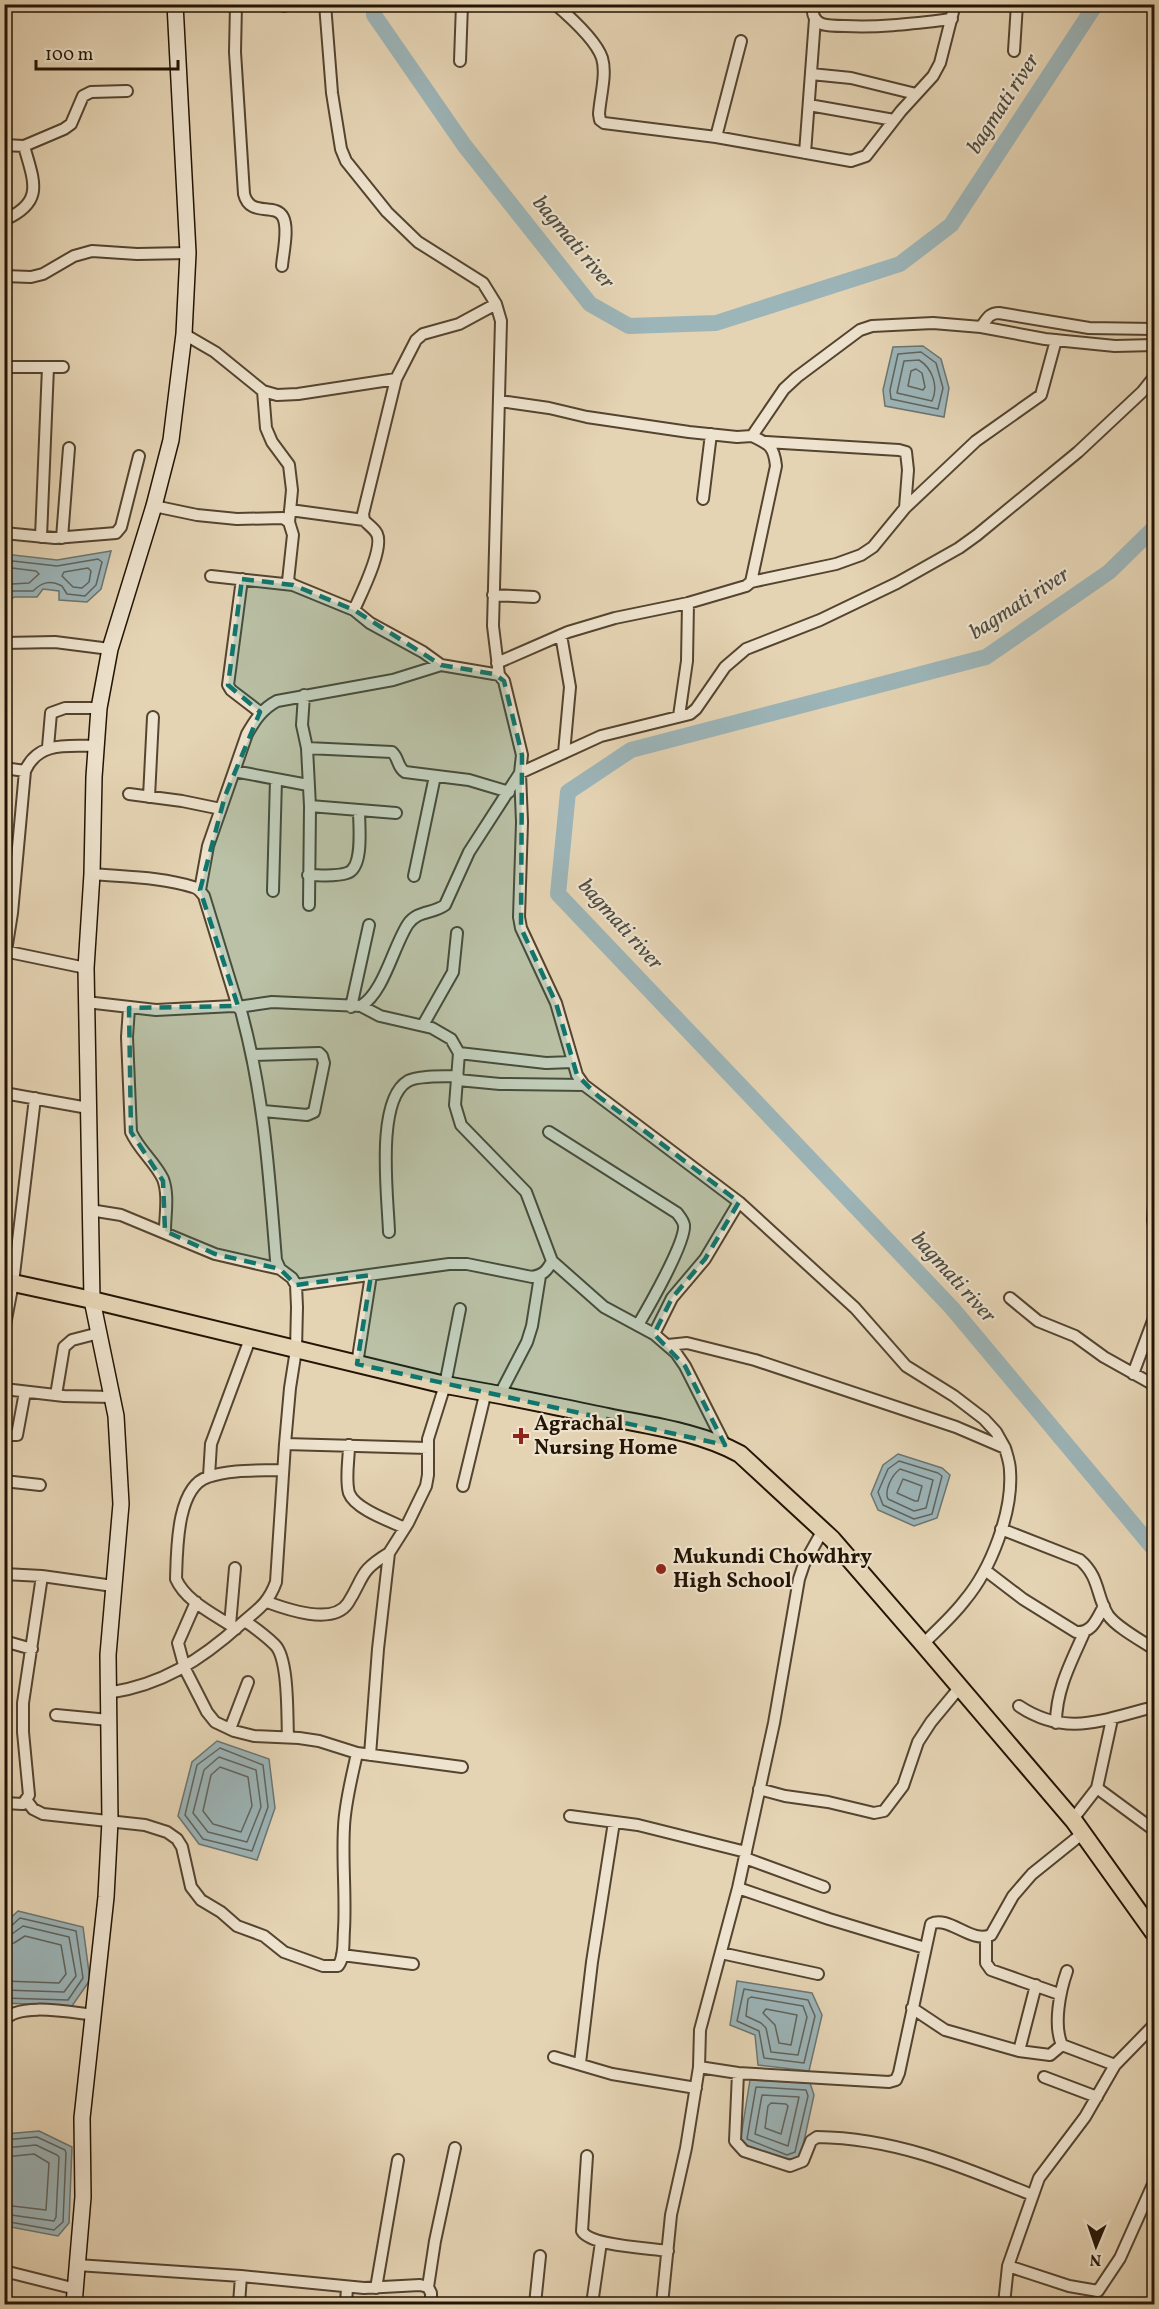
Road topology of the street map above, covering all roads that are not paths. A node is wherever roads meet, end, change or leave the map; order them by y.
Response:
1 (175, 4) edge
2 (236, 4) edge
3 (325, 4) edge
4 (462, 4) edge
5 (555, 4) edge
6 (813, 4) edge
7 (955, 4) edge
8 (1017, 4) edge
9 (815, 19) junction
10 (952, 19) junction
11 (741, 41) dead end
12 (1014, 51) dead end
13 (460, 61) dead end
14 (811, 74) junction
15 (127, 91) dead end
16 (916, 94) junction
17 (809, 105) junction
18 (894, 120) junction
19 (716, 137) junction
20 (4, 145) edge
21 (24, 146) junction
22 (805, 153) junction
23 (4, 220) edge
24 (188, 253) junction
25 (282, 266) dead end
26 (4, 276) edge
27 (496, 304) junction
28 (981, 327) junction
29 (1155, 329) edge
30 (184, 334) junction
31 (1056, 340) junction
32 (1155, 345) edge
33 (4, 366) edge
34 (48, 367) junction
35 (63, 367) dead end
36 (1155, 377) edge
37 (396, 379) junction
38 (263, 391) junction
39 (500, 401) junction
40 (711, 434) junction
41 (752, 436) junction
42 (766, 442) junction
43 (69, 448) dead end
44 (139, 456) dead end
45 (703, 499) dead end
46 (154, 506) junction
47 (905, 508) junction
48 (290, 510) junction
49 (364, 520) junction
50 (289, 522) junction
51 (4, 533) edge
52 (41, 537) junction
53 (62, 537) junction
54 (211, 576) dead end
55 (242, 579) junction
56 (751, 582) junction
57 (293, 585) junction
58 (494, 595) junction
59 (534, 597) dead end
60 (688, 603) junction
61 (354, 610) junction
62 (561, 635) junction
63 (4, 642) edge
64 (110, 649) junction
65 (497, 663) junction
66 (441, 665) junction
67 (499, 675) junction
68 (304, 695) junction
69 (99, 708) junction
70 (261, 713) junction
71 (679, 716) junction
72 (153, 717) dead end
73 (96, 746) junction
74 (48, 747) junction
75 (307, 748) junction
76 (564, 753) junction
77 (4, 768) edge
78 (25, 771) junction
79 (234, 771) junction
80 (520, 772) junction
81 (435, 776) junction
82 (276, 779) junction
83 (308, 785) junction
84 (509, 792) junction
85 (129, 795) dead end
86 (149, 797) junction
87 (310, 806) junction
88 (221, 809) junction
89 (359, 811) junction
90 (396, 813) dead end
91 (10, 874) edge
92 (92, 874) junction
93 (308, 875) junction
94 (414, 876) dead end
95 (200, 890) junction
96 (273, 891) dead end
97 (309, 905) dead end
98 (369, 925) dead end
99 (457, 933) dead end
100 (5, 951) edge
101 (86, 968) junction
102 (86, 1002) junction
103 (356, 1006) junction
104 (238, 1007) junction
105 (129, 1008) junction
106 (423, 1025) junction
107 (459, 1053) junction
108 (253, 1055) junction
109 (573, 1062) junction
110 (458, 1078) junction
111 (584, 1084) junction
112 (4, 1093) edge
113 (35, 1098) junction
114 (88, 1108) junction
115 (263, 1111) junction
116 (549, 1132) dead end
117 (739, 1202) junction
118 (1155, 1202) edge
119 (90, 1210) junction
120 (1155, 1227) edge
121 (165, 1231) junction
122 (389, 1232) dead end
123 (552, 1261) junction
124 (280, 1269) junction
125 (371, 1275) junction
126 (540, 1276) junction
127 (9, 1282) edge
128 (296, 1285) junction
129 (1010, 1298) dead end
130 (92, 1300) junction
131 (460, 1309) dead end
132 (1155, 1318) edge
133 (638, 1325) junction
134 (4, 1330) edge
135 (99, 1333) junction
136 (654, 1334) junction
137 (250, 1339) junction
138 (668, 1345) junction
139 (296, 1350) junction
140 (357, 1364) junction
141 (1133, 1374) junction
142 (445, 1385) junction
143 (1155, 1385) edge
144 (4, 1389) edge
145 (25, 1392) junction
146 (493, 1392) junction
147 (56, 1395) junction
148 (113, 1397) junction
149 (4, 1435) edge
150 (285, 1444) junction
151 (349, 1445) junction
152 (725, 1445) junction
153 (428, 1448) junction
154 (1005, 1448) junction
155 (283, 1470) junction
156 (208, 1476) junction
157 (4, 1481) edge
158 (40, 1485) dead end
159 (463, 1486) dead end
160 (405, 1528) junction
161 (1001, 1529) junction
162 (823, 1530) junction
163 (389, 1553) junction
164 (235, 1568) dead end
165 (985, 1570) junction
166 (4, 1574) edge
167 (42, 1576) junction
168 (114, 1586) junction
169 (196, 1602) junction
170 (267, 1602) junction
171 (1104, 1606) junction
172 (245, 1621) junction
173 (233, 1627) junction
174 (1084, 1633) junction
175 (4, 1641) edge
176 (923, 1644) junction
177 (32, 1649) junction
178 (1155, 1649) edge
179 (185, 1669) junction
180 (248, 1682) dead end
181 (960, 1687) junction
182 (108, 1693) junction
183 (1019, 1706) dead end
184 (1155, 1707) edge
185 (56, 1715) dead end
186 (1112, 1719) junction
187 (109, 1720) junction
188 (1056, 1723) junction
189 (230, 1729) junction
190 (288, 1737) junction
191 (357, 1753) junction
192 (370, 1755) junction
193 (462, 1767) dead end
194 (1097, 1788) junction
195 (759, 1789) junction
196 (27, 1801) junction
197 (4, 1803) edge
198 (570, 1816) dead end
199 (110, 1821) junction
200 (614, 1822) junction
201 (1078, 1826) junction
202 (1155, 1830) edge
203 (745, 1855) junction
204 (824, 1887) dead end
205 (738, 1888) junction
206 (1155, 1933) edge
207 (986, 1938) junction
208 (925, 1948) junction
209 (721, 1953) junction
210 (342, 1955) junction
211 (413, 1964) dead end
212 (1067, 1971) dead end
213 (818, 1974) dead end
214 (1036, 1985) junction
215 (1059, 1994) junction
216 (912, 2008) junction
217 (95, 2015) junction
218 (4, 2021) edge
219 (1155, 2025) edge
220 (1062, 2045) junction
221 (1019, 2051) junction
222 (554, 2057) dead end
223 (580, 2063) junction
224 (1115, 2065) junction
225 (699, 2067) junction
226 (738, 2073) junction
227 (1044, 2077) dead end
228 (696, 2088) junction
229 (1097, 2097) junction
230 (455, 2148) dead end
231 (587, 2156) dead end
232 (398, 2160) dead end
233 (1155, 2182) edge
234 (1032, 2195) junction
235 (601, 2242) junction
236 (668, 2251) junction
237 (540, 2256) dead end
238 (77, 2265) junction
239 (1008, 2266) junction
240 (4, 2271) edge
241 (240, 2276) junction
242 (347, 2287) junction
243 (428, 2287) junction
244 (376, 2288) junction
245 (75, 2297) edge
246 (238, 2304) edge
247 (346, 2304) edge
248 (431, 2304) edge
249 (535, 2304) edge
250 (592, 2304) edge
251 (662, 2304) edge
252 (1004, 2304) edge

1 - 24 street
2 - 25 street
3 - 27 street
4 - 13 street
5 - 19 street
6 - 9 street
7 - 10 street
8 - 12 street
9 - 10 street
9 - 14 street
10 - 16 street
11 - 19 street
14 - 16 street
14 - 17 street
15 - 21 street
16 - 18 street
17 - 18 street
17 - 22 street
18 - 22 street
19 - 22 street
20 - 21 street
21 - 23 street
24 - 26 street
24 - 30 street
27 - 37 street
27 - 39 street
28 - 29 street
28 - 31 street
28 - 41 street
30 - 38 street
30 - 46 street
31 - 32 street
31 - 47 street
33 - 34 street
34 - 35 street
34 - 52 street
36 - 71 street
37 - 38 street
37 - 49 street
38 - 48 street
39 - 40 street
39 - 58 street
40 - 41 street
40 - 45 street
41 - 42 street
42 - 47 street
42 - 56 street
43 - 53 street
44 - 53 street
46 - 50 street
46 - 64 street
47 - 56 street
48 - 49 street
48 - 50 street
49 - 61 street
50 - 57 street
51 - 52 street
52 - 53 street
54 - 55 street
55 - 57 street
55 - 70 street
56 - 60 street
57 - 61 street
58 - 59 street
58 - 65 street
60 - 62 street
60 - 71 street
61 - 66 street
62 - 65 street
62 - 76 street
63 - 64 street
64 - 69 street
65 - 67 street
66 - 67 street
66 - 68 street
67 - 80 street
68 - 70 street
68 - 75 street
69 - 73 street
69 - 74 street
70 - 79 street
71 - 76 street
72 - 86 street
73 - 74 street
73 - 92 street
74 - 78 street
75 - 81 street
75 - 83 street
76 - 80 street
77 - 78 street
78 - 91 street
79 - 82 street
79 - 88 street
80 - 84 street
80 - 109 street
81 - 84 street
81 - 94 street
82 - 83 street
82 - 96 street
83 - 87 street
84 - 103 street
85 - 86 street
86 - 88 street
87 - 89 street
87 - 93 street
88 - 95 street
89 - 90 street
89 - 93 street
91 - 100 street
92 - 95 street
92 - 101 street
93 - 97 street
95 - 104 street
98 - 103 street
99 - 106 street
100 - 101 street
101 - 102 street
102 - 105 street
102 - 114 street
103 - 104 street
103 - 106 street
104 - 105 street
104 - 108 street
105 - 121 street
106 - 107 street
107 - 109 street
107 - 110 street
108 - 115 street
108 - 115 street
109 - 111 street
110 - 111 street
110 - 122 street
110 - 123 street
111 - 117 street
112 - 113 street
113 - 114 street
113 - 127 street
114 - 119 street
115 - 124 street
116 - 133 street
117 - 136 street
117 - 154 street
118 - 120 street
119 - 121 street
119 - 130 street
121 - 124 street
123 - 126 street
123 - 133 street
124 - 128 street
125 - 126 street
125 - 128 street
125 - 140 street
126 - 146 street
127 - 130 main road
127 - 134 street
128 - 139 street
129 - 141 street
130 - 135 street
130 - 137 main road
131 - 142 street
132 - 141 street
133 - 136 street
135 - 147 street
135 - 148 street
136 - 138 street
137 - 139 main road
137 - 156 street
138 - 152 street
138 - 154 street
139 - 140 main road
139 - 150 street
140 - 142 main road
141 - 143 street
142 - 146 main road
142 - 153 street
144 - 145 street
145 - 147 street
145 - 149 street
146 - 152 main road
146 - 159 street
147 - 148 street
148 - 168 street
150 - 151 street
150 - 155 street
151 - 153 street
151 - 160 street
152 - 162 main road
153 - 160 street
154 - 161 street
155 - 156 street
155 - 170 street
156 - 169 street
157 - 158 street
160 - 163 street
161 - 165 street
161 - 171 street
162 - 176 main road
162 - 195 street
163 - 170 street
163 - 192 street
164 - 173 street
165 - 174 street
165 - 176 street
166 - 167 street
167 - 168 street
167 - 177 street
168 - 182 street
169 - 173 street
169 - 179 street
170 - 172 street
171 - 174 street
171 - 178 street
172 - 173 street
172 - 190 street
173 - 179 street
174 - 188 street
175 - 177 street
176 - 181 main road
177 - 196 street
179 - 182 street
179 - 189 street
180 - 189 street
181 - 195 street
181 - 201 main road
182 - 187 street
183 - 188 street
184 - 186 street
185 - 187 street
186 - 188 street
186 - 194 street
187 - 199 street
189 - 190 street
190 - 191 street
191 - 192 street
191 - 210 street
192 - 193 street
194 - 201 street
194 - 202 street
195 - 203 street
196 - 197 street
196 - 199 street
198 - 200 street
199 - 210 street
199 - 217 street
200 - 203 street
200 - 223 street
201 - 206 main road
201 - 207 street
203 - 204 street
203 - 205 street
205 - 208 street
205 - 209 street
207 - 208 street
207 - 214 street
208 - 216 street
209 - 213 street
209 - 225 street
210 - 211 street
212 - 215 street
214 - 215 street
214 - 221 street
215 - 220 street
216 - 221 street
216 - 226 street
217 - 218 street
217 - 238 street
219 - 224 street
220 - 221 street
220 - 224 street
222 - 223 street
223 - 228 street
224 - 229 street
225 - 226 street
225 - 228 street
226 - 234 street
227 - 229 street
228 - 236 street
229 - 234 street
230 - 243 street
231 - 235 street
232 - 244 street
233 - 239 street
234 - 239 street
235 - 236 street
235 - 250 street
236 - 251 street
237 - 249 street
238 - 241 street
238 - 245 street
239 - 252 street
240 - 245 street
241 - 242 street
241 - 246 street
242 - 244 street
242 - 247 street
243 - 244 street
243 - 248 street

